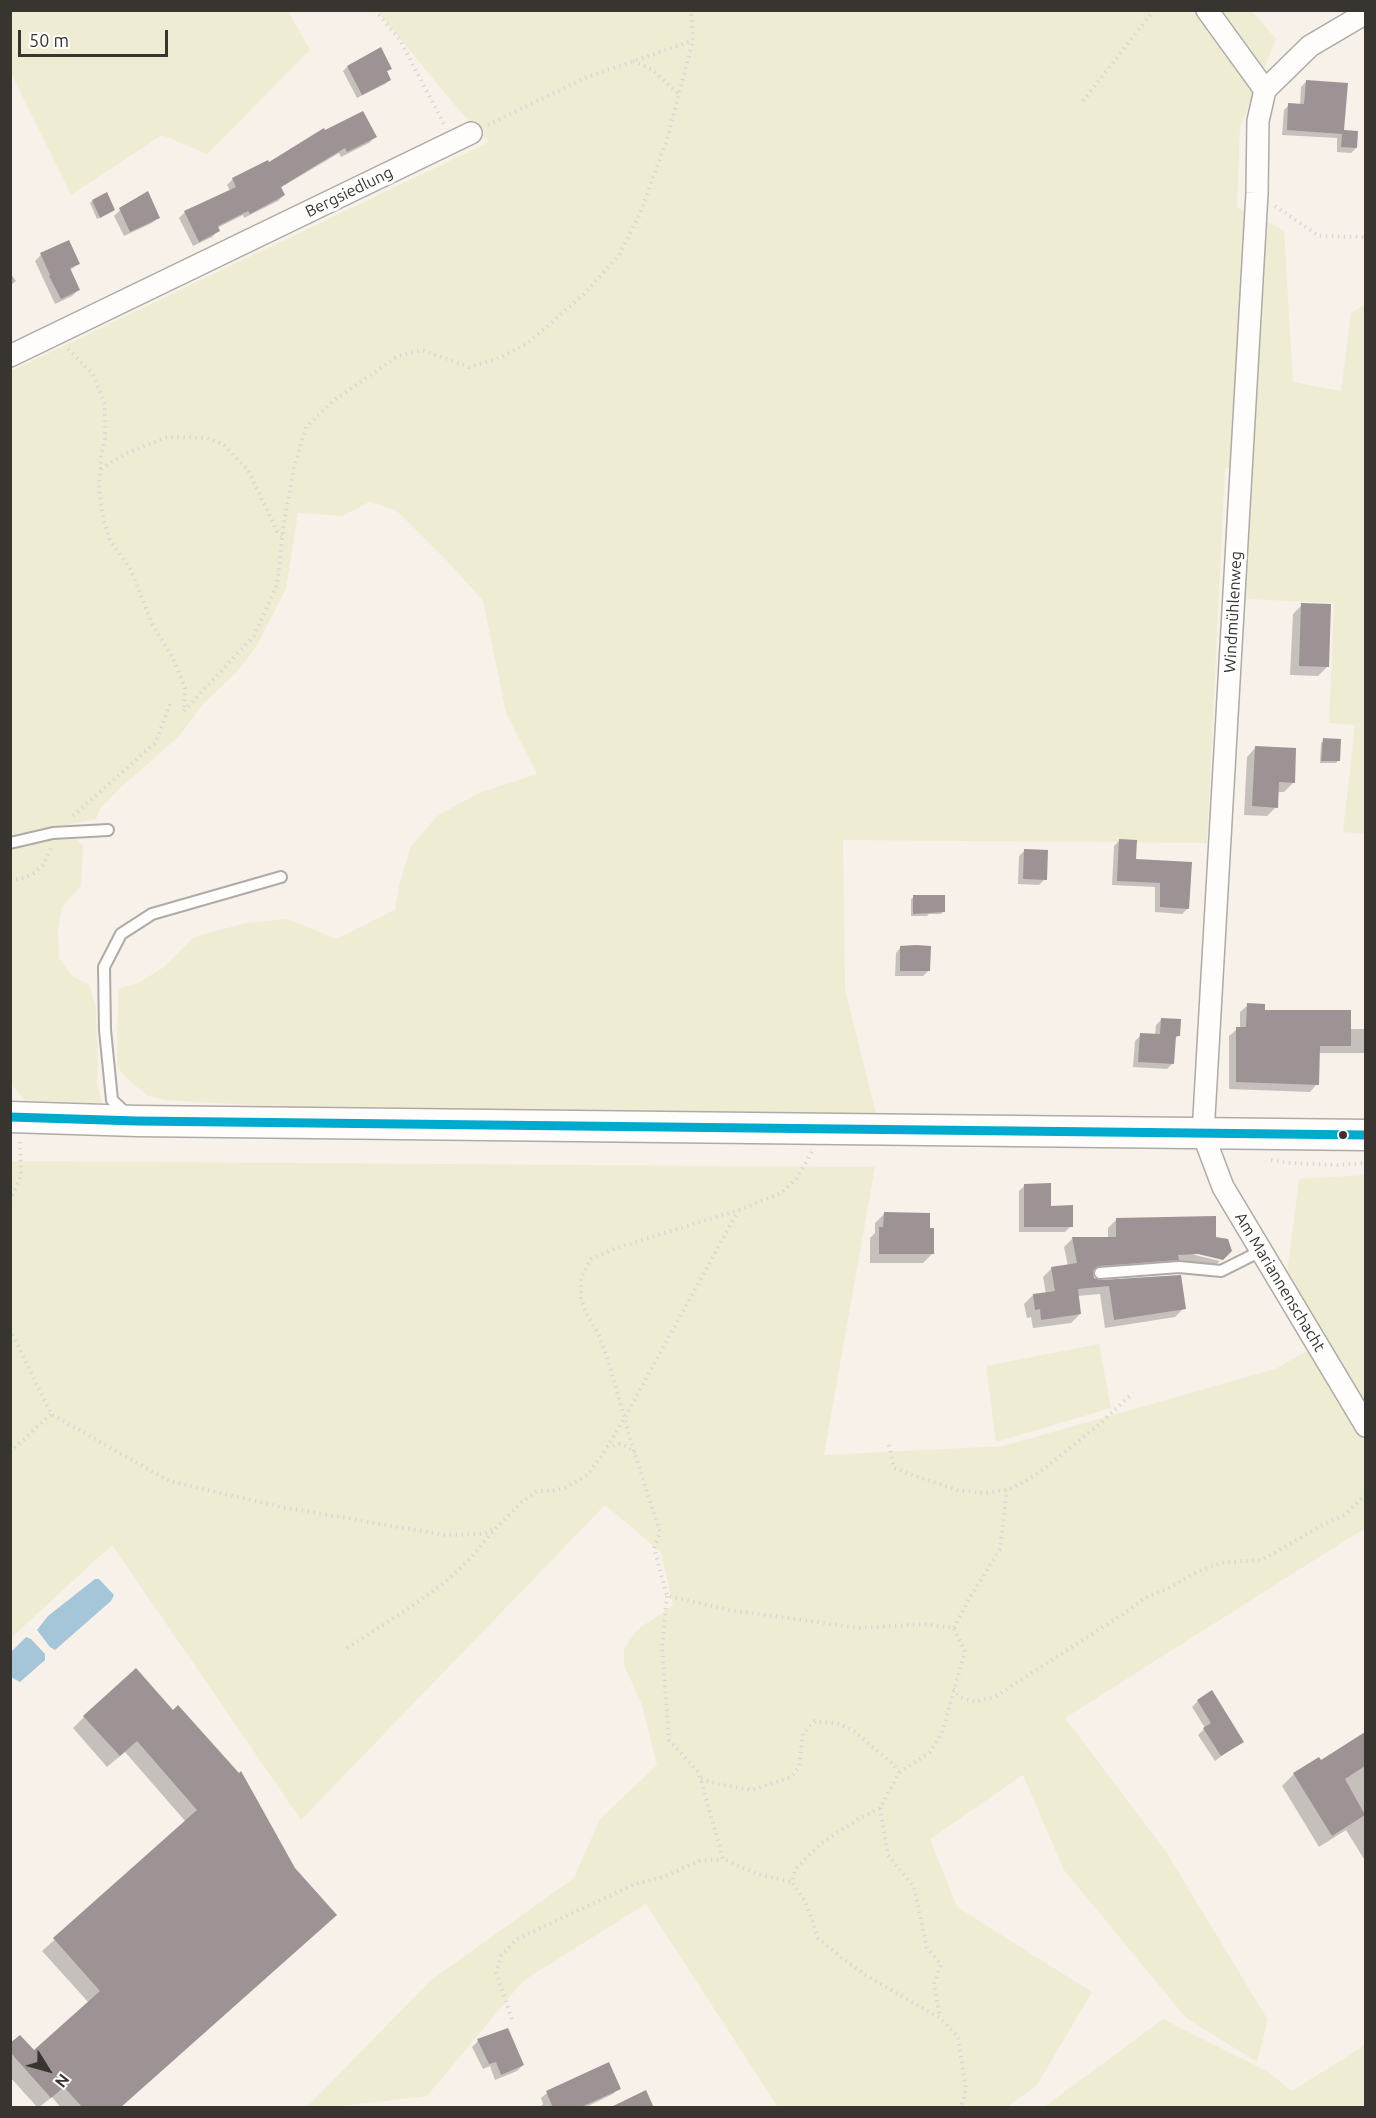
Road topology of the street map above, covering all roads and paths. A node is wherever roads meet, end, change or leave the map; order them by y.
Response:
1 (375, 10) edge
2 (691, 10) edge
3 (1154, 10) edge
4 (1207, 10) edge
5 (1365, 14) edge
6 (693, 40) junction
7 (633, 61) junction
8 (1265, 90) junction
9 (680, 94) junction
10 (1083, 101) dead end
11 (462, 137) junction
12 (1257, 194) junction
13 (1365, 237) edge
14 (54, 334) junction
15 (10, 356) edge
16 (100, 469) junction
17 (282, 537) junction
18 (170, 704) dead end
19 (108, 830) dead end
20 (53, 833) junction
21 (10, 843) edge
22 (281, 877) dead end
23 (10, 880) edge
24 (12, 1112) edge
25 (137, 1121) junction
26 (816, 1130) junction
27 (1203, 1134) junction
28 (1365, 1135) edge
29 (1269, 1160) dead end
30 (1365, 1163) edge
31 (10, 1201) edge
32 (739, 1210) junction
33 (1261, 1251) junction
34 (1100, 1273) dead end
35 (10, 1329) edge
36 (1133, 1393) dead end
37 (51, 1414) junction
38 (625, 1417) junction
39 (1365, 1426) edge
40 (889, 1445) dead end
41 (607, 1448) junction
42 (10, 1452) edge
43 (636, 1454) junction
44 (1007, 1490) junction
45 (1365, 1494) edge
46 (497, 1527) junction
47 (667, 1596) junction
48 (954, 1628) junction
49 (347, 1648) dead end
50 (953, 1689) junction
51 (899, 1773) junction
52 (700, 1778) junction
53 (880, 1808) junction
54 (723, 1859) junction
55 (792, 1882) junction
56 (940, 2018) junction
57 (512, 2019) dead end
58 (961, 2108) edge

1 - 11 path
2 - 6 path
3 - 10 path
4 - 8 street
5 - 8 street
6 - 7 path
6 - 9 path
7 - 9 path
7 - 11 path
8 - 12 street, Windmühlenweg
9 - 17 path
11 - 14 street, Bergsiedlung
12 - 13 path
12 - 27 street, Windmühlenweg
14 - 15 street, Bergsiedlung
14 - 16 path
16 - 17 path
16 - 17 path
18 - 20 path
19 - 20 lane
20 - 21 lane
20 - 23 path
22 - 25 lane
24 - 25 main road
24 - 31 path
25 - 26 main road
26 - 27 main road
26 - 32 path
27 - 28 main road
27 - 33 street, Am Mariannenschacht
29 - 30 path
32 - 38 path
32 - 38 path
33 - 34 lane
33 - 39 street, Am Mariannenschacht
35 - 37 path
36 - 44 path
37 - 42 path
37 - 46 path
38 - 41 path
38 - 43 path
40 - 44 path
41 - 43 path
41 - 46 path
43 - 47 path
44 - 48 path
45 - 50 path
46 - 49 path
47 - 48 path
47 - 52 path
48 - 50 path
50 - 51 path
51 - 52 path
51 - 53 path
52 - 54 path
53 - 55 path
53 - 56 path
54 - 55 path
54 - 57 path
55 - 56 path
56 - 58 path

